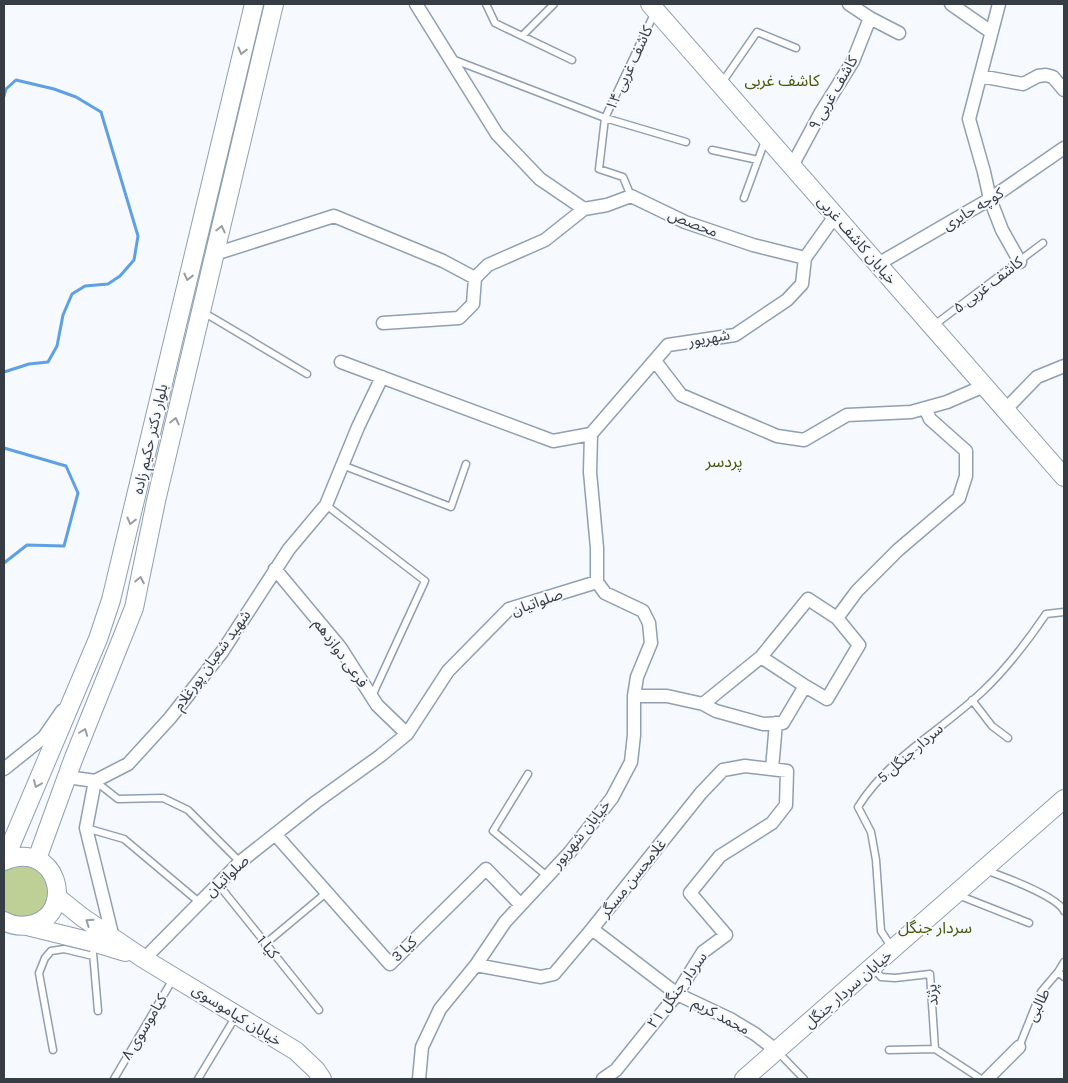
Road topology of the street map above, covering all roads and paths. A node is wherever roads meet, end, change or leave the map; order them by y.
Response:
1 (254, 4) edge
2 (274, 4) edge
3 (416, 4) edge
4 (486, 4) edge
5 (554, 4) edge
6 (849, 4) edge
7 (951, 4) edge
8 (999, 4) edge
9 (657, 6) edge
10 (870, 18) junction
11 (991, 32) junction
12 (899, 33) dead end
13 (522, 36) junction
14 (796, 48) dead end
15 (448, 57) junction
16 (572, 60) dead end
17 (980, 76) junction
18 (721, 85) junction
19 (1064, 90) edge
20 (605, 118) junction
21 (766, 137) junction
22 (686, 142) dead end
23 (1064, 148) edge
24 (712, 150) dead end
25 (758, 160) junction
26 (792, 166) junction
27 (631, 196) junction
28 (744, 198) dead end
29 (990, 199) junction
30 (584, 209) junction
31 (835, 216) junction
32 (1044, 243) dead end
33 (215, 254) junction
34 (805, 258) junction
35 (1020, 262) junction
36 (878, 264) junction
37 (475, 278) junction
38 (181, 306) junction
39 (201, 311) junction
40 (383, 323) dead end
41 (932, 327) junction
42 (655, 361) junction
43 (341, 362) dead end
44 (1064, 366) edge
45 (307, 374) dead end
46 (382, 377) junction
47 (984, 386) junction
48 (925, 408) junction
49 (1005, 410) junction
50 (591, 434) junction
51 (466, 464) dead end
52 (342, 465) junction
53 (1064, 477) edge
54 (140, 484) junction
55 (159, 490) junction
56 (326, 505) junction
57 (275, 569) junction
58 (597, 582) junction
59 (1064, 612) edge
60 (837, 618) junction
61 (761, 657) junction
62 (804, 686) junction
63 (76, 691) junction
64 (372, 696) junction
65 (634, 696) junction
66 (972, 700) junction
67 (703, 704) junction
68 (776, 723) junction
69 (408, 734) junction
70 (1008, 738) dead end
71 (4, 769) edge
72 (772, 769) junction
73 (787, 771) joint
74 (528, 774) dead end
75 (67, 778) junction
76 (95, 781) junction
77 (1064, 799) edge
78 (86, 828) junction
79 (275, 834) junction
80 (37, 859) junction
81 (4, 861) edge
82 (240, 862) junction
83 (983, 870) junction
84 (547, 876) junction
85 (217, 883) junction
86 (326, 893) junction
87 (956, 894) junction
88 (57, 898) junction
89 (199, 902) junction
90 (520, 904) junction
91 (1064, 911) edge
92 (4, 921) edge
93 (1029, 923) dead end
94 (27, 926) junction
95 (592, 930) junction
96 (113, 938) junction
97 (265, 944) junction
98 (92, 949) junction
99 (893, 949) junction
100 (144, 959) junction
101 (1064, 962) edge
102 (476, 965) junction
103 (873, 967) junction
104 (1061, 975) edge
105 (174, 976) junction
106 (677, 994) junction
107 (319, 1010) dead end
108 (98, 1011) dead end
109 (237, 1015) junction
110 (1019, 1047) joint
111 (936, 1049) junction
112 (53, 1050) dead end
113 (889, 1050) dead end
114 (777, 1051) junction
115 (114, 1079) edge
116 (198, 1079) edge
117 (322, 1079) edge
118 (418, 1079) edge
119 (603, 1079) edge
120 (744, 1079) edge
121 (804, 1079) edge
122 (981, 1079) edge
123 (987, 1079) edge

1 -> 38 main road, بلوار دکتر حکیم زاده
33 -> 2 main road, بلوار دکتر حکیم زاده
3 - 15 street
4 - 13 lane
5 - 13 lane
6 - 10 street
7 - 11 street
8 - 11 street
9 - 18 main road, خیابان کاشف غربی
9 - 20 lane, کاشف غربی ۱۴
10 - 12 street
10 - 26 street, کاشف غربی ۹
11 - 17 street
13 - 16 lane
14 - 18 lane
15 - 20 lane
15 - 30 street
17 - 19 street
17 - 29 street
18 - 21 main road, خیابان کاشف غربی
20 - 22 lane
20 - 27 lane, کاشف غربی ۱۴
21 - 25 lane
21 - 26 main road, خیابان کاشف غربی
23 - 29 street, کوچه حایری
24 - 25 lane
25 - 28 lane
26 - 31 main road, خیابان کاشف غربی
27 - 30 street
27 - 34 street, محصص
29 - 35 street
29 - 36 street, کوچه حایری
30 - 37 street
31 - 34 street, شهریور
31 - 36 main road, خیابان کاشف غربی
32 - 35 lane, کاشف غربی ۵
33 - 37 street
33 - 39 main road, بلوار دکتر حکیم زاده
34 - 42 street, شهریور
35 - 41 lane, کاشف غربی ۵
36 - 41 main road, خیابان کاشف غربی
37 - 40 street
38 - 39 main road
38 - 54 main road, بلوار دکتر حکیم زاده
39 - 45 lane
55 -> 39 main road, بلوار دکتر حکیم زاده
41 - 47 main road, خیابان کاشف غربی
42 - 48 street
42 - 50 street, شهریور
43 - 46 street
44 - 49 street
46 - 50 street
46 - 52 street, شهید شعبان پورغلام
47 - 48 street
47 - 49 main road, خیابان کاشف غربی
48 - 60 street
49 - 53 main road, خیابان کاشف غربی
50 - 58 street
51 - 52 lane
52 - 56 street, شهید شعبان پورغلام
54 - 55 main road
54 -> 63 main road, بلوار دکتر حکیم زاده
75 -> 55 main road, بلوار دکتر حکیم زاده
56 - 57 street, شهید شعبان پورغلام
56 - 64 lane
57 - 64 street, فرعی دوازدهم
57 - 76 street, شهید شعبان پورغلام
58 - 65 street, خیابان شهریور
58 - 69 street, صلواتیان
59 - 66 lane, سردار جنگل 5
60 - 61 street
60 - 62 street
61 - 62 street
61 - 67 street
62 - 68 street
63 - 71 street
63 -> 81 main road, بلوار دکتر حکیم زاده
64 - 69 street, فرعی دوازدهم
65 - 67 street
65 - 84 street, خیابان شهریور
66 - 70 lane
66 - 99 lane, سردار جنگل 5
67 - 68 street
68 - 72 street
69 - 79 street, صلواتیان
72 - 73 street, غلامحسن مسگر
72 - 95 street, غلامحسن مسگر
73 - 106 street, سردار جنگل ۲۱
74 - 84 lane
75 - 76 street
75 - 80 main road, بلوار دکتر حکیم زاده
76 - 78 street
76 - 82 lane
77 - 83 main road, خیابان سردار جنگل
78 - 89 lane
78 - 96 street
79 - 82 street, صلواتیان
79 - 86 street, کیا 3
80 - 81 main road
80 - 88 main road
82 - 85 street, صلواتیان
83 - 87 main road, خیابان سردار جنگل
83 - 91 lane
84 - 90 street, خیابان شهریور
85 - 89 street, صلواتیان
85 - 97 lane, کیا 1
86 - 90 street, کیا 3
86 - 97 lane
87 - 93 lane
87 - 99 main road, خیابان سردار جنگل
88 - 94 main road
96 -> 88 main road
89 - 100 street, صلواتیان
90 - 102 street, خیابان شهریور
92 - 94 main road
94 - 98 main road
95 - 102 street, غلامحسن مسگر
95 - 106 street, محمد کریم
96 - 100 main road
97 - 107 lane, کیا 1
98 - 100 main road
98 - 108 lane
98 - 112 lane
99 - 103 main road, خیابان سردار جنگل
100 - 105 main road, خیابان کیاموسوی
101 - 104 lane, طالبی
102 - 118 street, خیابان شهریور
103 - 111 lane, پژند
103 - 114 main road, خیابان سردار جنگل
104 - 110 lane, طالبی
105 - 109 main road, خیابان کیاموسوی
105 - 115 lane, کیاموسوی ۸
106 - 114 street, محمد کریم
106 - 119 street, سردار جنگل ۲۱
109 - 116 lane
109 - 117 main road, خیابان کیاموسوی
110 - 123 street
111 - 113 lane
111 - 122 lane
114 - 120 main road, خیابان سردار جنگل
114 - 121 lane

